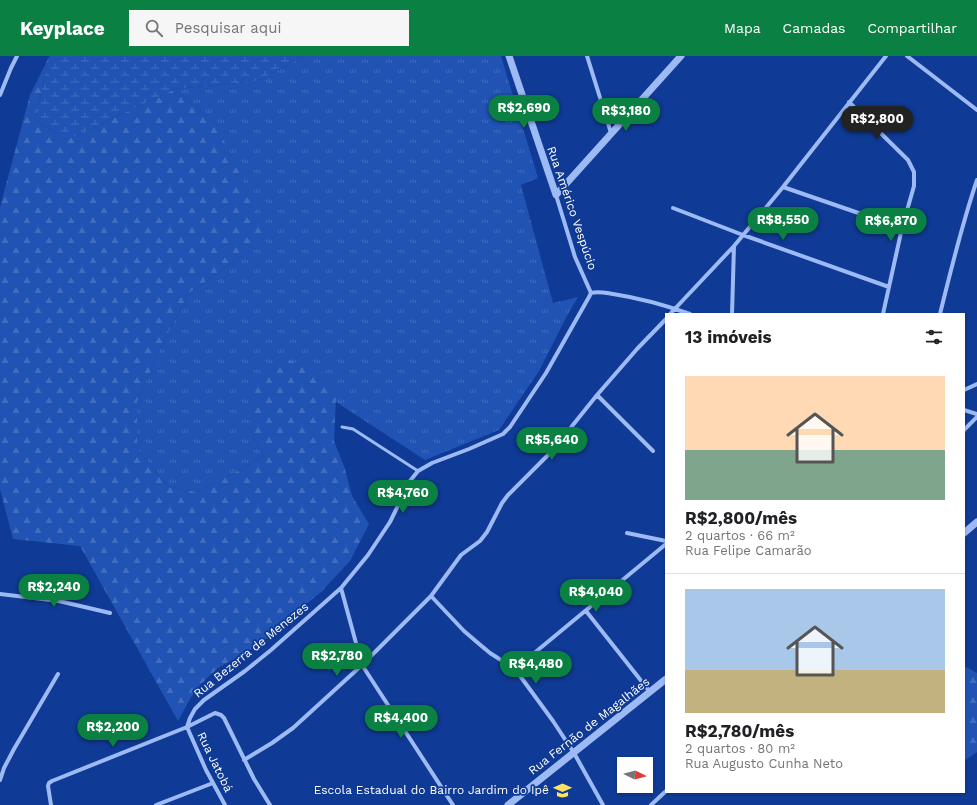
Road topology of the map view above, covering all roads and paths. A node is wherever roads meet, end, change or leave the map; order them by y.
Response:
1 (17, 56) edge
2 (509, 56) edge
3 (587, 56) edge
4 (681, 56) edge
5 (886, 56) edge
6 (907, 56) edge
7 (0, 95) edge
8 (849, 102) junction
9 (977, 110) edge
10 (611, 134) junction
11 (977, 180) edge
12 (783, 187) junction
13 (556, 195) junction
14 (673, 208) dead end
15 (902, 228) junction
16 (743, 235) junction
17 (734, 246) junction
18 (889, 287) junction
19 (591, 293) junction
20 (675, 309) junction
21 (671, 313) edge
22 (687, 313) edge
23 (732, 313) edge
24 (883, 313) edge
25 (940, 313) edge
26 (665, 320) edge
27 (977, 384) edge
28 (965, 390) edge
29 (597, 395) junction
30 (965, 410) edge
31 (977, 414) edge
32 (977, 417) edge
33 (342, 427) dead end
34 (965, 429) edge
35 (653, 451) dead end
36 (418, 471) junction
37 (977, 522) edge
38 (965, 532) edge
39 (627, 533) dead end
40 (665, 543) edge
41 (665, 544) edge
42 (341, 588) junction
43 (0, 594) edge
44 (431, 596) junction
45 (586, 611) junction
46 (110, 614) dead end
47 (362, 665) junction
48 (515, 669) junction
49 (58, 674) dead end
50 (665, 681) edge
51 (650, 692) junction
52 (187, 727) junction
53 (574, 752) junction
54 (244, 760) junction
55 (0, 780) edge
56 (213, 783) junction
57 (665, 793) edge
58 (51, 805) edge
59 (156, 805) edge
60 (225, 805) edge
61 (270, 805) edge
62 (453, 805) edge
63 (508, 805) edge
64 (603, 805) edge
65 (651, 805) edge

1 - 7 street
2 - 13 street, Rua Américo Vespúcio
3 - 10 street
4 - 10 street
5 - 8 street
6 - 9 street
8 - 12 street
8 - 15 street
10 - 13 street
11 - 25 street
12 - 15 street
12 - 16 street
13 - 19 street, Rua Américo Vespúcio
14 - 16 street
15 - 18 street
16 - 17 street
16 - 18 street
17 - 20 street
17 - 23 street
18 - 24 street
19 - 20 street
19 - 36 street, Rua Bezerra de Menezes
20 - 21 street
20 - 22 street
26 - 29 street
27 - 28 street
29 - 35 street
29 - 44 street
30 - 31 street
32 - 34 street
33 - 36 lane
36 - 42 street, Rua Bezerra de Menezes
37 - 38 street
39 - 40 street
41 - 45 street
42 - 47 street
42 - 52 street, Rua Bezerra de Menezes
43 - 46 street
44 - 47 street
44 - 48 street
45 - 48 street
45 - 51 street
47 - 54 street
47 - 62 street
48 - 53 street
49 - 55 street
50 - 51 street, Rua Fernão de Magalhães
51 - 53 street, Rua Fernão de Magalhães
52 - 54 street
52 - 56 street, Rua Jatobá
52 - 58 street
53 - 63 street, Rua Fernão de Magalhães
53 - 64 street
54 - 61 street
56 - 59 street
56 - 60 street, Rua Jatobá
57 - 65 street

